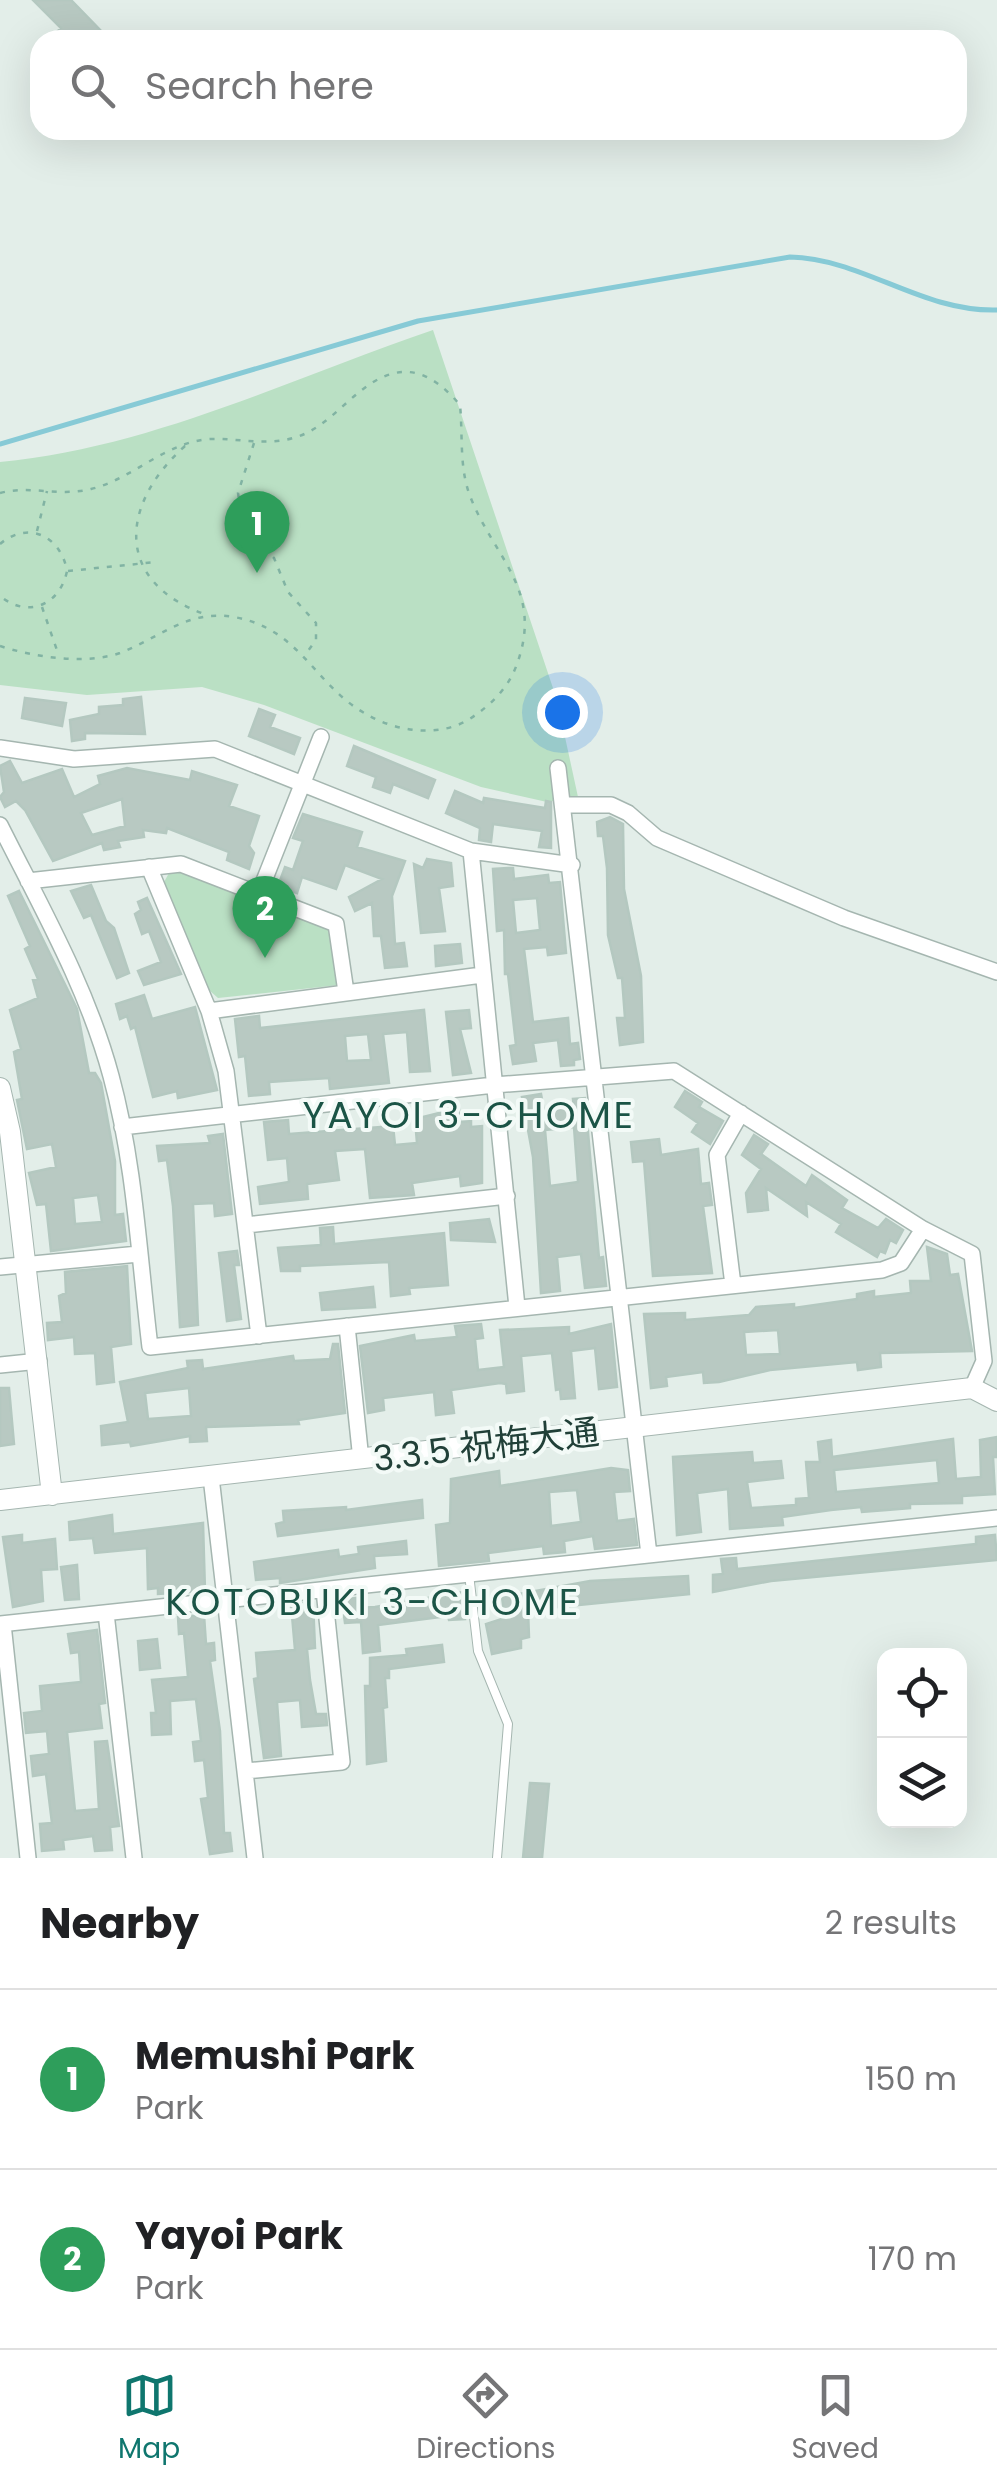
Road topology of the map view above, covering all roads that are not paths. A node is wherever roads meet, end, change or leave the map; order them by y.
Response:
1 (321, 737) dead end
2 (0, 748) edge
3 (558, 768) dead end
4 (304, 786) junction
5 (564, 804) junction
6 (0, 825) edge
7 (471, 851) junction
8 (572, 865) junction
9 (149, 868) junction
10 (28, 881) junction
11 (260, 891) junction
12 (997, 972) edge
13 (482, 975) junction
14 (346, 992) junction
15 (209, 1010) junction
16 (595, 1075) junction
17 (494, 1085) junction
18 (0, 1088) edge
19 (741, 1113) junction
20 (234, 1114) junction
21 (122, 1126) junction
22 (7, 1174) edge
23 (508, 1196) junction
24 (246, 1225) junction
25 (923, 1229) junction
26 (139, 1254) junction
27 (26, 1264) junction
28 (0, 1267) edge
29 (732, 1285) junction
30 (619, 1297) junction
31 (517, 1307) junction
32 (347, 1326) junction
33 (259, 1336) junction
34 (38, 1362) junction
35 (0, 1366) edge
36 (997, 1369) edge
37 (976, 1380) junction
38 (997, 1400) edge
39 (633, 1428) junction
40 (361, 1460) junction
41 (212, 1477) junction
42 (52, 1495) junction
43 (0, 1500) edge
44 (997, 1518) edge
45 (649, 1555) junction
46 (469, 1574) junction
47 (324, 1590) junction
48 (225, 1598) junction
49 (106, 1613) junction
50 (2, 1624) edge
51 (245, 1771) junction
52 (28, 1858) edge
53 (134, 1858) edge
54 (255, 1858) edge
55 (498, 1858) edge

1 - 4 street
2 - 4 street
3 - 5 street
4 - 7 street
4 - 11 street
5 - 8 street
5 - 12 street
6 - 10 street
7 - 8 street
7 - 13 street
8 - 16 street
9 - 10 street
9 - 11 street
9 - 15 street
10 - 21 street
11 - 14 street
13 - 14 street
13 - 17 street
14 - 15 street
15 - 20 street
16 - 17 street
16 - 19 street
16 - 30 street
17 - 20 street
17 - 23 street
18 - 22 street
19 - 25 street
19 - 29 street
20 - 21 street
20 - 24 street
21 - 26 street
22 - 27 street
23 - 24 street
23 - 31 street
24 - 33 street
25 - 29 street
25 - 37 street
26 - 27 street
26 - 33 street
27 - 28 street
27 - 34 street
29 - 30 street
30 - 31 street
30 - 39 street
31 - 32 street
32 - 33 street
32 - 40 street
34 - 35 street
34 - 42 street
36 - 37 street
37 - 38 street
37 - 39 street, 3.3.5 祝梅大通
39 - 40 street, 3.3.5 祝梅大通
39 - 45 street
40 - 41 street, 3.3.5 祝梅大通
41 - 42 street, 3.3.5 祝梅大通
41 - 48 street
42 - 43 street, 3.3.5 祝梅大通
44 - 45 street
45 - 46 street
46 - 47 street
46 - 55 lane
47 - 48 street
47 - 51 street
48 - 49 street
48 - 51 street
49 - 50 street
49 - 53 street
50 - 52 street
51 - 54 street

